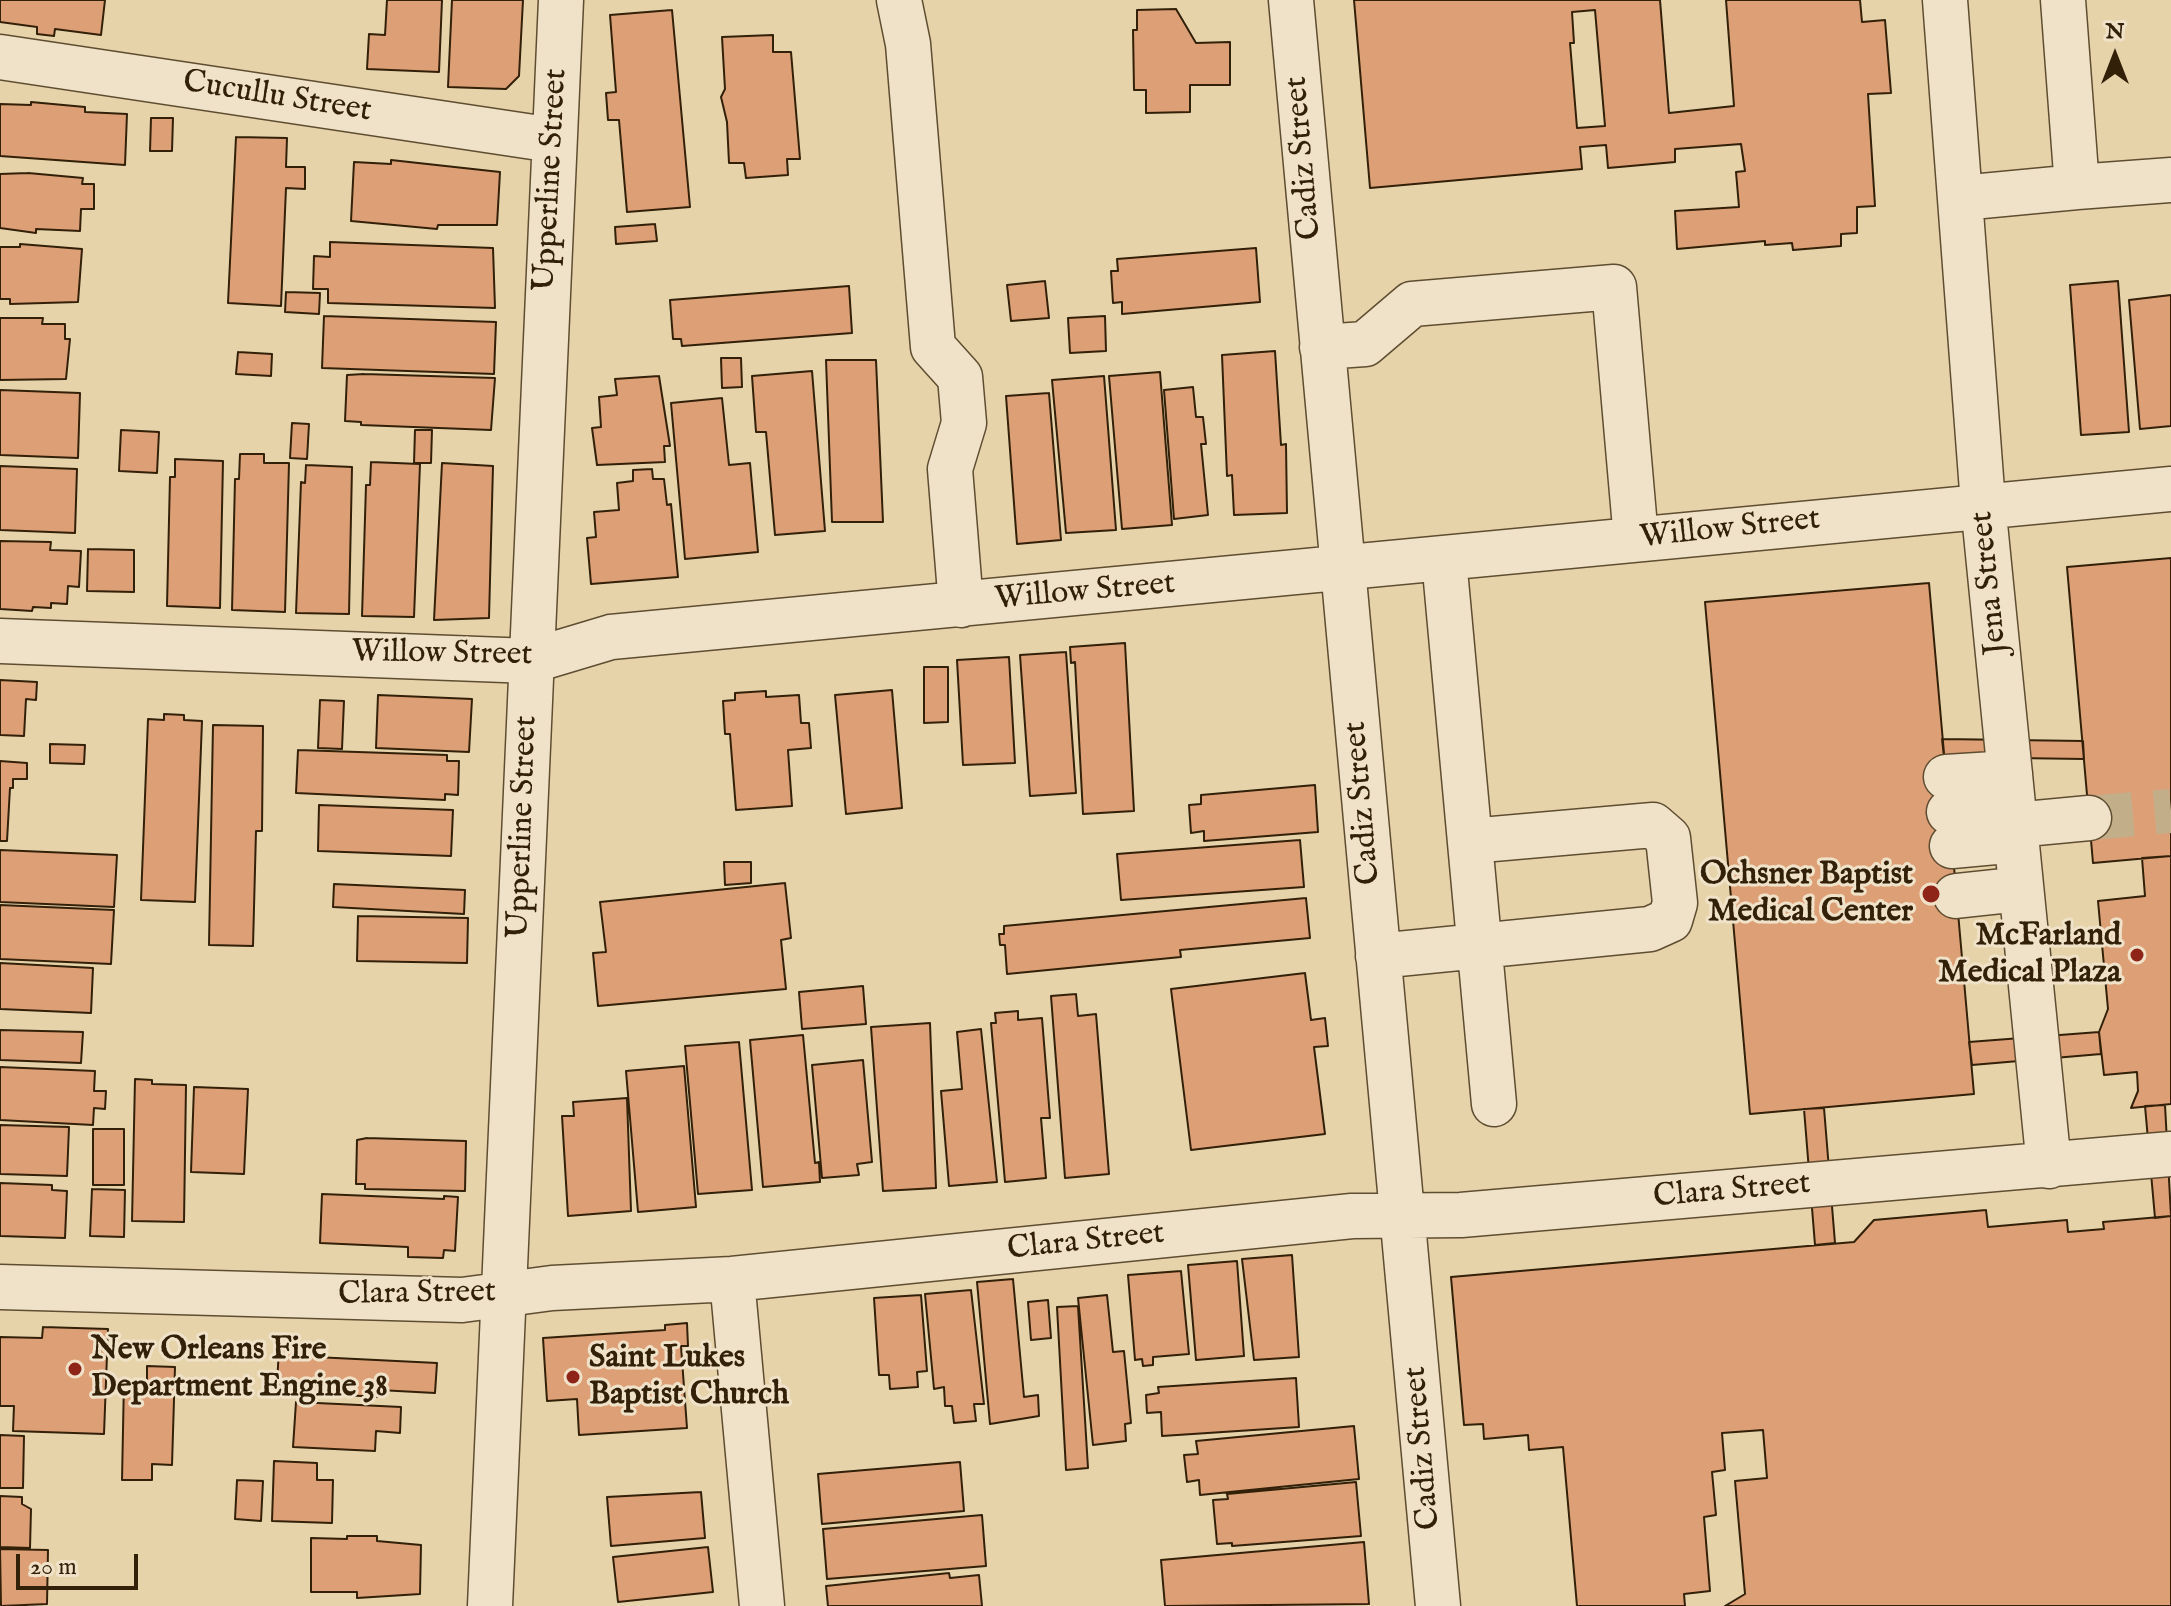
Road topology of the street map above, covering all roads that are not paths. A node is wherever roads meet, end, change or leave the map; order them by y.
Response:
1 (561, 0) edge
2 (899, 0) edge
3 (1291, 0) edge
4 (1945, 0) edge
5 (2063, 0) edge
6 (0, 57) edge
7 (553, 140) junction
8 (2171, 180) edge
9 (2077, 187) junction
10 (1961, 198) junction
11 (1322, 347) junction
12 (2171, 489) edge
13 (1983, 504) junction
14 (1636, 539) junction
15 (1444, 559) junction
16 (1342, 570) junction
17 (961, 605) junction
18 (0, 641) edge
19 (531, 661) junction
20 (2014, 811) junction
21 (2089, 818) tunnel mouth
22 (1470, 841) junction
23 (2021, 889) junction
24 (1956, 896) dead end
25 (1480, 946) junction
26 (1378, 956) junction
27 (1494, 1104) dead end
28 (2171, 1154) edge
29 (2049, 1166) junction
30 (1402, 1216) junction
31 (732, 1279) junction
32 (0, 1287) edge
33 (505, 1295) junction
34 (490, 1606) edge
35 (762, 1606) edge
36 (1438, 1606) edge

1 - 7 street, Upperline Street
2 - 17 street
3 - 11 street, Cadiz Street
4 - 10 street, Jena Street
5 - 9 street
6 - 7 street, Cucullu Street
7 - 19 street, Upperline Street
8 - 9 street
9 - 10 street
10 - 13 street, Jena Street
11 - 14 street
11 - 16 street, Cadiz Street
12 - 13 street, Willow Street
13 - 14 street, Willow Street
13 - 20 street, Jena Street
14 - 15 street, Willow Street
15 - 16 street, Willow Street
15 - 22 street
16 - 17 street, Willow Street
16 - 26 street, Cadiz Street
17 - 19 street, Willow Street
18 - 19 street, Willow Street
19 - 33 street, Upperline Street
20 - 20 street
20 - 21 street
20 - 23 street, Jena Street
22 - 25 street
22 - 25 street
23 - 24 street
23 - 29 street, Jena Street
25 - 26 street
25 - 27 street
26 - 30 street, Cadiz Street
28 - 29 street, Clara Street
29 - 30 street, Clara Street
30 - 31 street, Clara Street
30 - 36 street, Cadiz Street
31 - 33 street, Clara Street
31 - 35 street
32 - 33 street, Clara Street
33 - 34 street, Upperline Street

